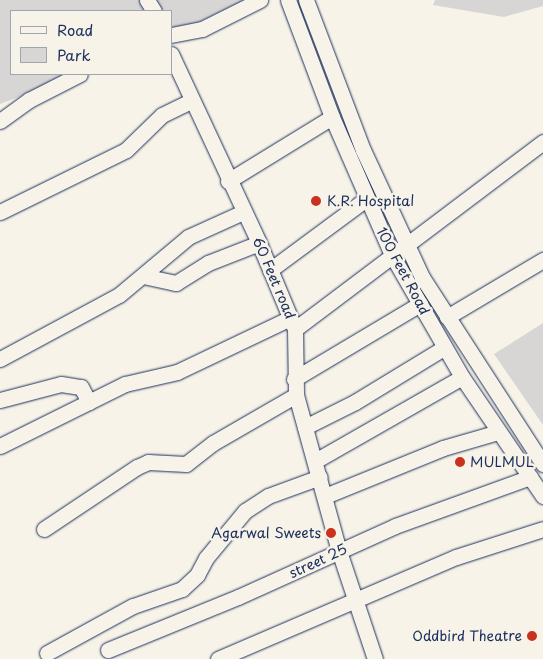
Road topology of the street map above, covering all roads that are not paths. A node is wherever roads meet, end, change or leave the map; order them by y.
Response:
1 (260, 0) edge
2 (288, 0) edge
3 (306, 0) edge
4 (172, 35) edge
5 (172, 56) edge
6 (78, 75) edge
7 (191, 101) junction
8 (332, 116) junction
9 (0, 122) edge
10 (543, 142) edge
11 (228, 181) junction
12 (366, 199) junction
13 (0, 212) edge
14 (243, 212) junction
15 (259, 243) junction
16 (407, 246) junction
17 (393, 257) junction
18 (543, 260) edge
19 (270, 270) junction
20 (143, 276) junction
21 (420, 304) junction
22 (446, 317) junction
23 (292, 324) junction
24 (445, 347) junction
25 (0, 359) edge
26 (462, 376) junction
27 (294, 379) junction
28 (296, 395) junction
29 (0, 400) edge
30 (89, 402) junction
31 (305, 427) junction
32 (498, 432) junction
33 (0, 446) edge
34 (315, 461) junction
35 (543, 464) edge
36 (320, 477) junction
37 (530, 477) junction
38 (326, 496) junction
39 (543, 496) edge
40 (44, 529) dead end
41 (543, 529) edge
42 (340, 551) junction
43 (357, 601) junction
44 (108, 650) dead end
45 (46, 653) dead end
46 (370, 657) edge
47 (218, 659) edge

1 - 4 street
2 - 8 street, 100 Feet Road
3 - 16 street, 100 Feet Road
5 - 7 street, 60 Feet road
6 - 9 street
7 - 11 street, 60 Feet road
7 - 13 street
8 - 11 street
8 - 12 street, 100 Feet Road
10 - 16 street
11 - 14 street, 60 Feet road
12 - 17 street, 100 Feet Road
12 - 19 street
14 - 15 street, 60 Feet road
14 - 20 street
15 - 19 street, 60 Feet road
15 - 20 street
16 - 17 street
16 - 22 street, 100 Feet Road
17 - 21 street, 100 Feet Road
17 - 23 street
18 - 22 street
19 - 23 street, 60 Feet road
20 - 25 street
21 - 24 street, 100 Feet Road
21 - 27 street
22 - 35 street, 100 Feet Road
23 - 27 street, 60 Feet road
23 - 30 street
24 - 26 street, 100 Feet Road
24 - 31 street
26 - 32 street, 100 Feet Road
26 - 34 street
27 - 28 street, 60 Feet road
28 - 31 street, 60 Feet road
28 - 40 street
29 - 30 street
30 - 33 street
31 - 34 street, 60 Feet road
32 - 37 street, 100 Feet Road
32 - 38 street
34 - 36 street, 60 Feet road
36 - 38 street, 60 Feet road
36 - 45 street
37 - 39 street, 100 Feet Road
37 - 42 street, street 25
38 - 42 street, 60 Feet road
41 - 43 street
42 - 43 street, 60 Feet road
42 - 44 street, street 25
43 - 46 street, 60 Feet road
43 - 47 street

